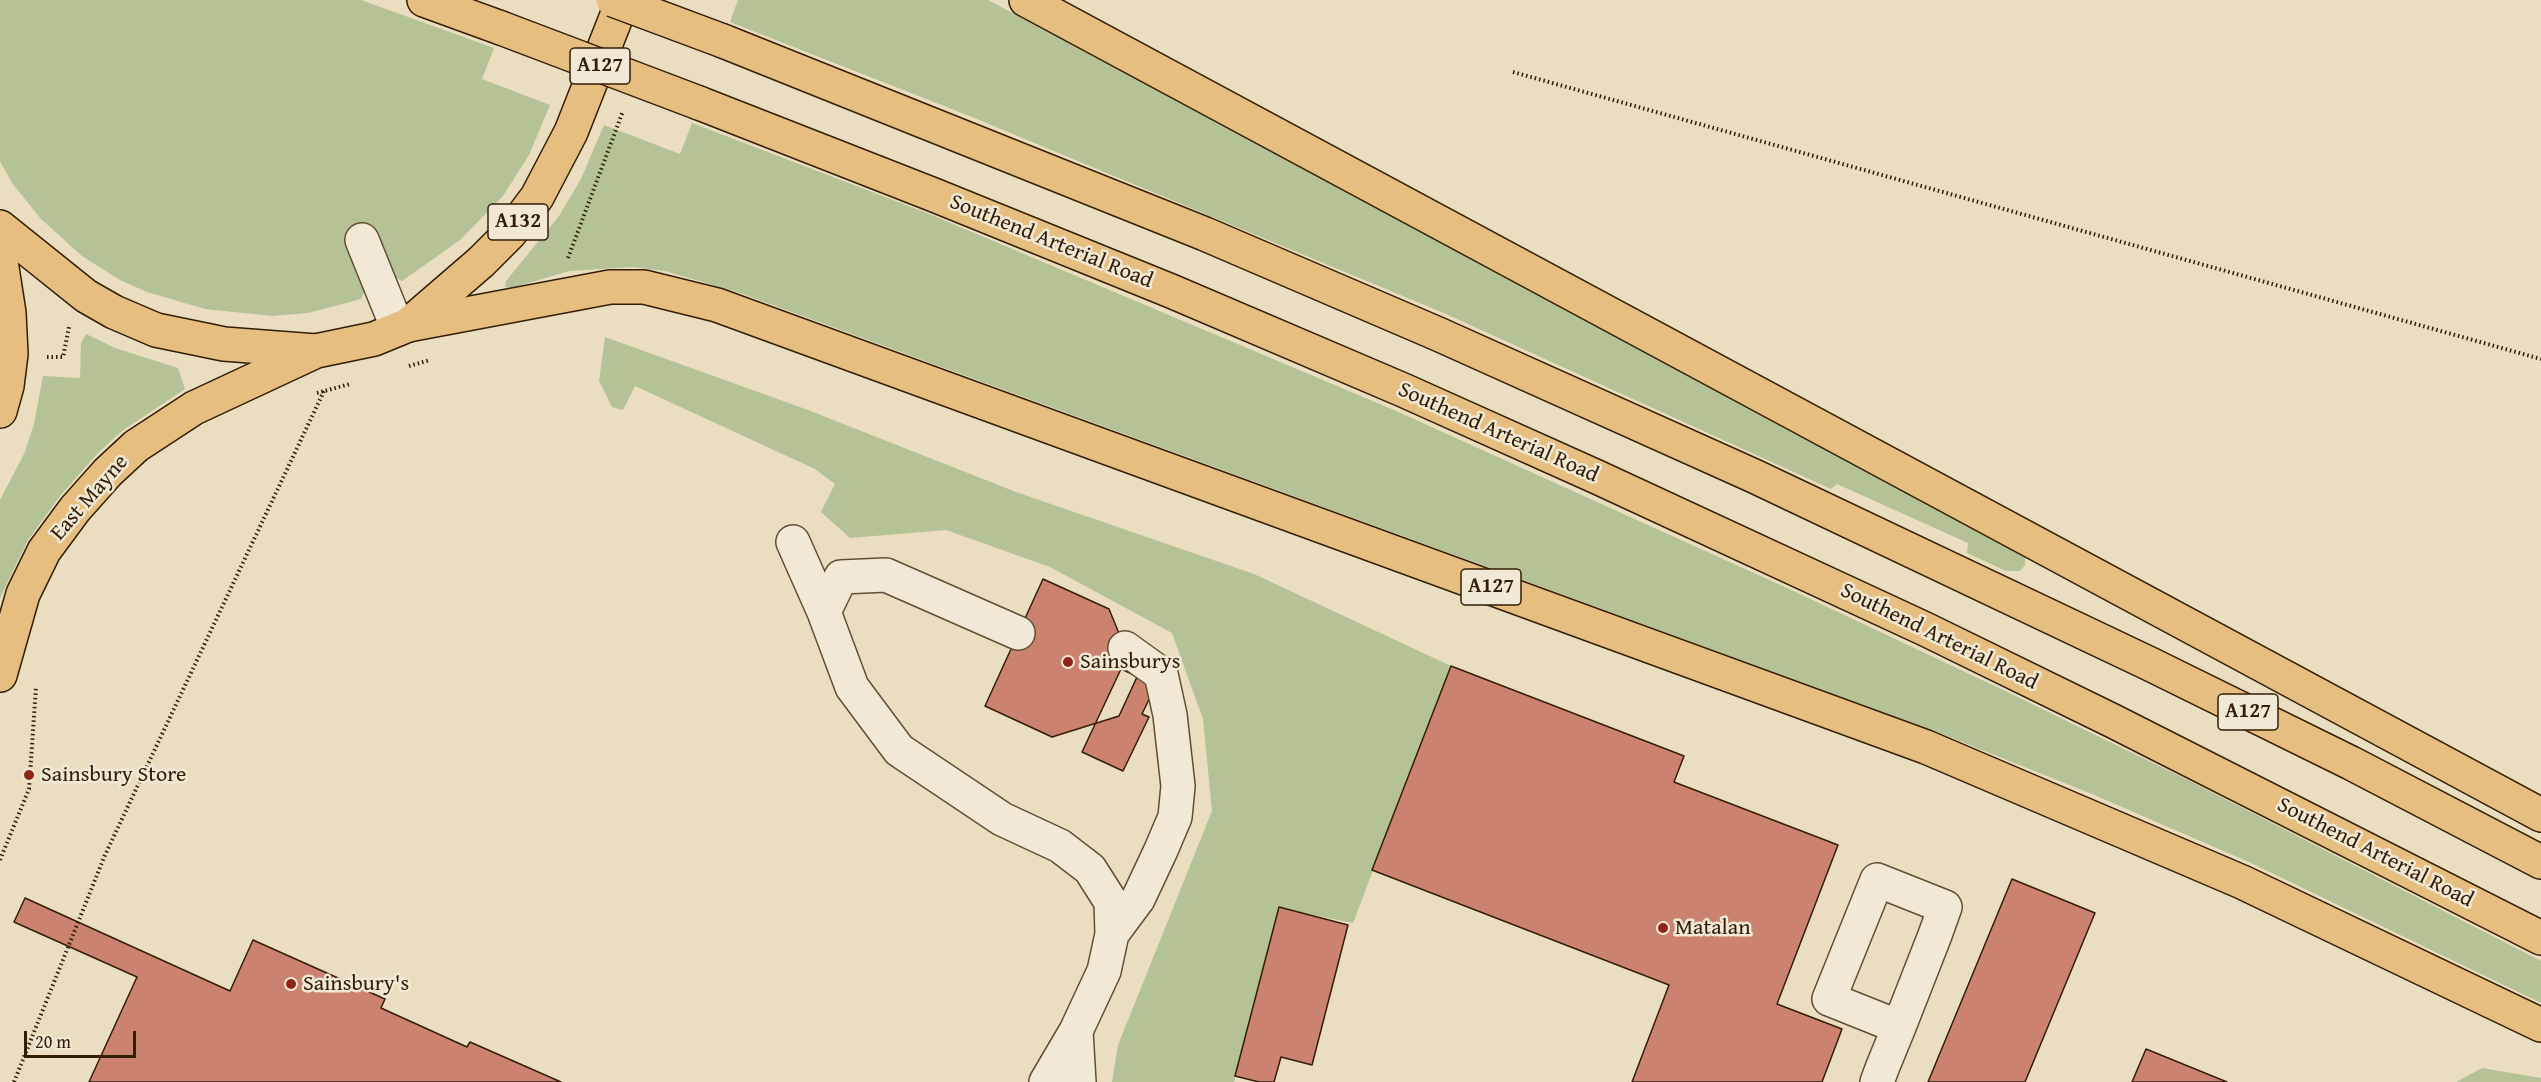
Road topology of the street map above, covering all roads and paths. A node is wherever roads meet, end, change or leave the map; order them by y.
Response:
1 (423, 0) edge
2 (614, 0) edge
3 (623, 0) edge
4 (1026, 0) edge
5 (1513, 72) dead end
6 (623, 108) dead end
7 (0, 227) edge
8 (362, 240) dead end
9 (0, 255) edge
10 (566, 263) dead end
11 (69, 322) dead end
12 (403, 327) junction
13 (316, 351) junction
14 (44, 356) dead end
15 (435, 359) dead end
16 (2541, 359) edge
17 (402, 368) dead end
18 (358, 381) dead end
19 (324, 391) junction
20 (314, 394) dead end
21 (0, 411) edge
22 (793, 542) dead end
23 (824, 612) junction
24 (1018, 633) dead end
25 (1125, 648) dead end
26 (0, 675) edge
27 (37, 679) dead end
28 (2541, 814) edge
29 (0, 860) edge
30 (2541, 862) edge
31 (1112, 934) junction
32 (2541, 938) edge
33 (2541, 1025) edge
34 (1899, 1027) dead end
35 (1076, 1031) junction
36 (14, 1082) edge
37 (1047, 1082) edge
38 (1078, 1082) edge
39 (1877, 1082) edge

1 - 32 main road, Southend Arterial Road / A127, bridge
2 - 30 main road, A127, bridge
3 - 12 main road, A132
4 - 28 main road, A127
5 - 16 path
6 - 10 path
7 - 13 main road, A132
8 - 12 lane
9 - 21 main road
11 - 14 path
12 - 13 main road, A132
12 - 33 main road, A127
13 - 26 main road, East Mayne / A132
15 - 17 path
18 - 19 path
19 - 20 path
19 - 36 path
22 - 23 lane
23 - 24 lane
23 - 31 lane
25 - 31 lane
27 - 29 path
31 - 35 lane
34 - 39 lane
35 - 37 lane
35 - 38 lane

